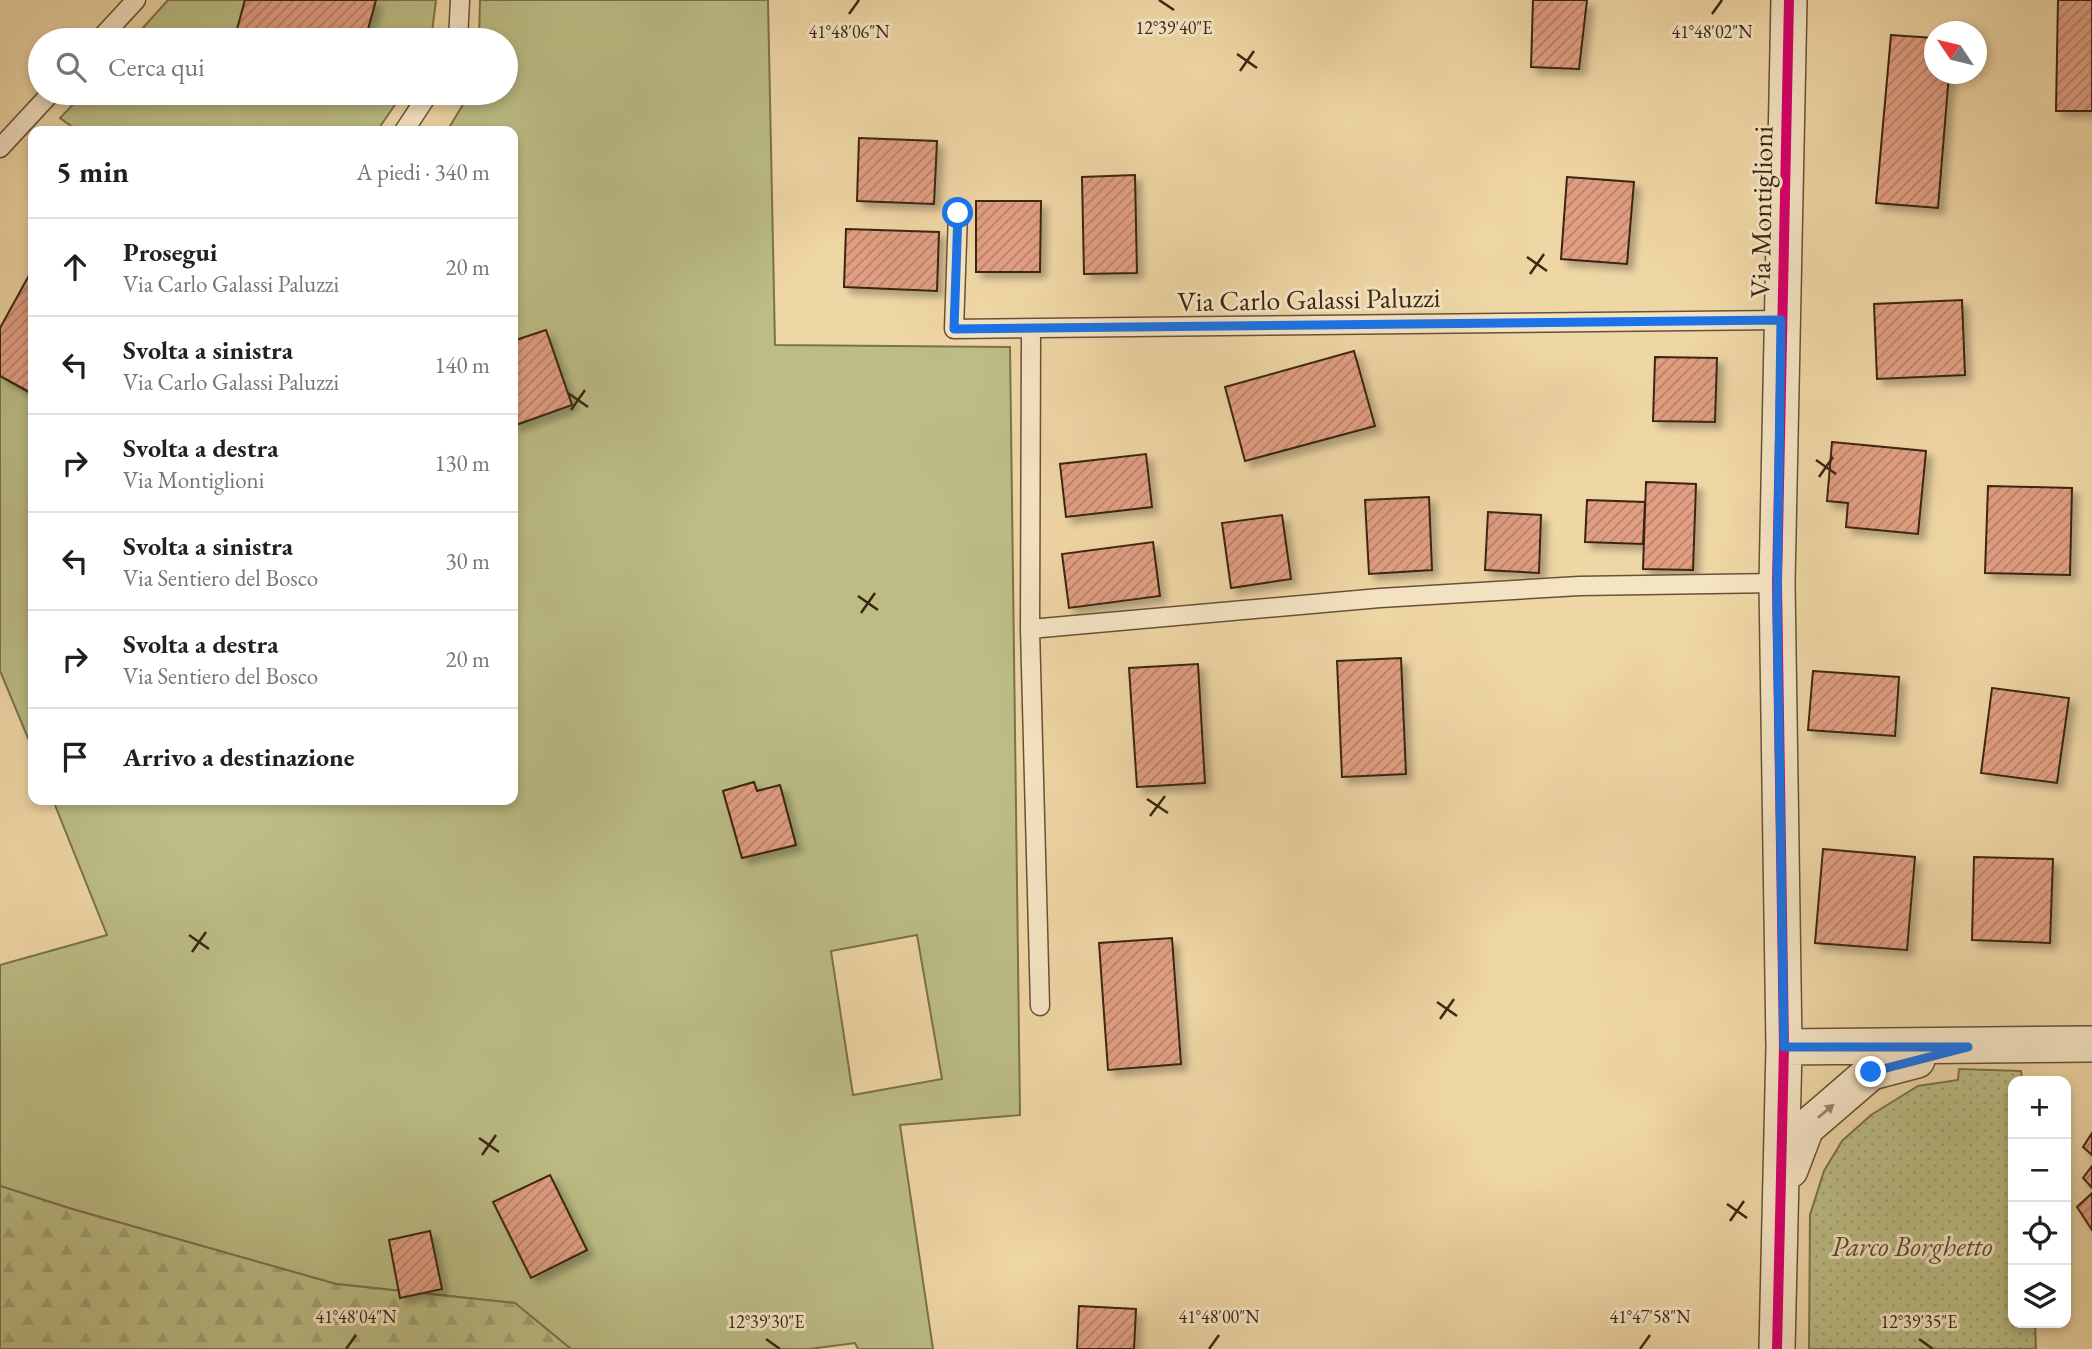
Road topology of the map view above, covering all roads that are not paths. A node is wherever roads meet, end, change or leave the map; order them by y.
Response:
1 (136, 0) edge
2 (460, 0) edge
3 (1789, 0) edge
4 (110, 28) edge
5 (459, 28) edge
6 (40, 105) edge
7 (421, 105) edge
8 (407, 126) edge
9 (0, 148) edge
10 (958, 213) dead end
11 (1781, 320) junction
12 (1031, 329) junction
13 (1777, 583) junction
14 (1030, 629) junction
15 (1040, 1006) dead end
16 (2092, 1044) edge
17 (1784, 1047) junction
18 (1968, 1047) junction
19 (1783, 1190) junction
20 (1777, 1349) edge

1 - 4 lane
2 - 5 lane
3 - 11 street, Via Montiglioni
6 - 9 lane
7 - 8 lane
10 - 12 lane, Via Carlo Galassi Paluzzi
11 - 12 lane, Via Carlo Galassi Paluzzi
11 - 13 street, Via Montiglioni
12 - 14 lane
13 - 14 lane
13 - 17 street, Via Montiglioni
14 - 15 lane
16 - 18 street
17 - 18 street
17 - 19 street, Via Montiglioni
19 -> 18 street
19 - 20 street, Via Montiglioni

